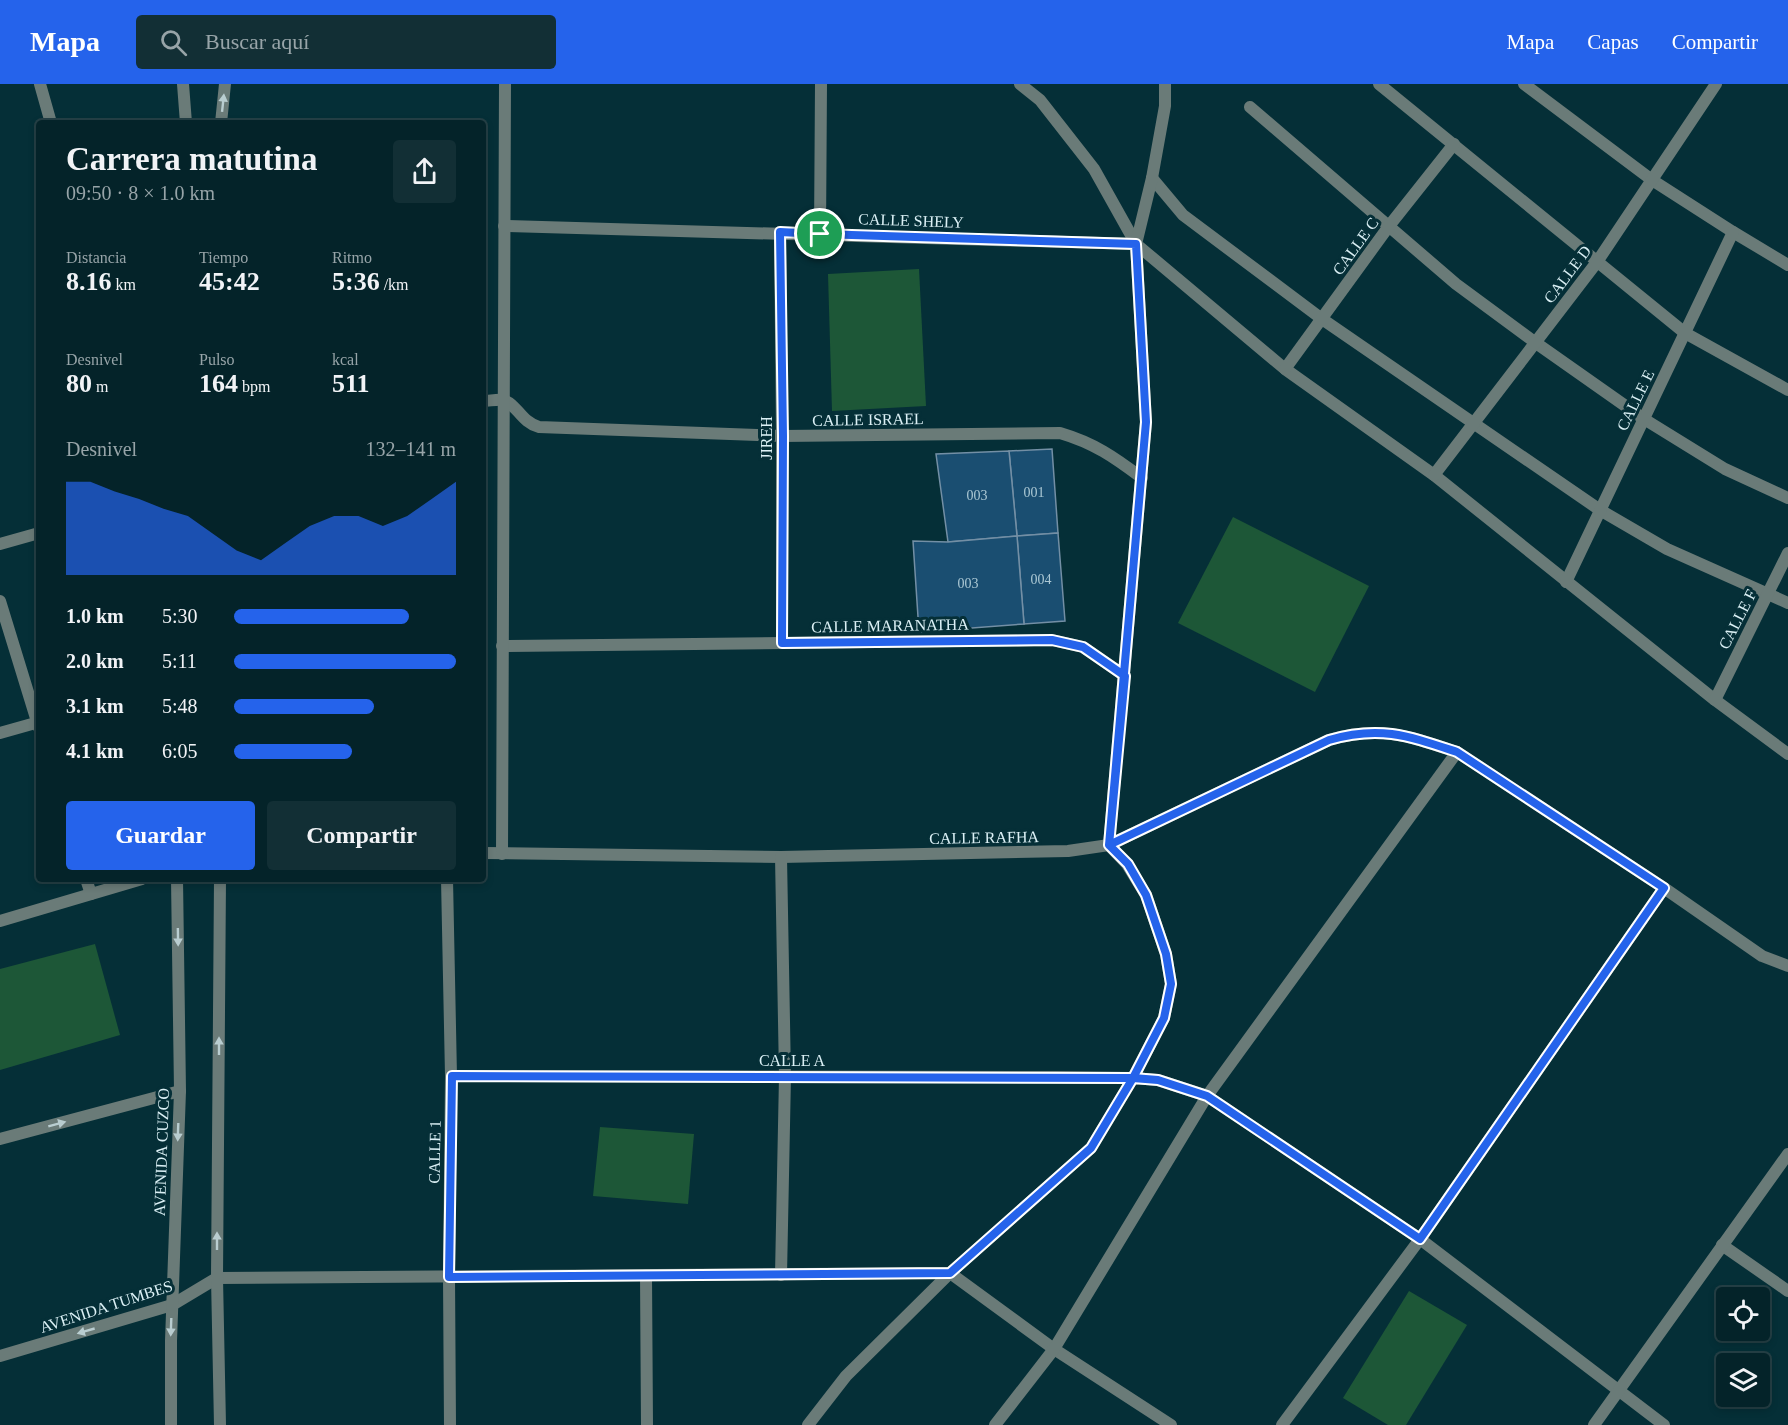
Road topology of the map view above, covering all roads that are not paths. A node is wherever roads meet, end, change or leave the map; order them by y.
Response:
1 (40, 84) edge
2 (183, 84) edge
3 (225, 84) edge
4 (505, 84) edge
5 (821, 84) edge
6 (1020, 84) edge
7 (1165, 84) edge
8 (1379, 84) edge
9 (1524, 84) edge
10 (1716, 84) edge
11 (1250, 107) dead end
12 (50, 120) edge
13 (186, 120) edge
14 (220, 120) edge
15 (1454, 144) junction
16 (1152, 178) junction
17 (1652, 180) junction
18 (504, 226) junction
19 (1389, 226) junction
20 (780, 232) junction
21 (1733, 232) junction
22 (820, 234) junction
23 (1136, 244) junction
24 (1597, 262) junction
25 (1788, 264) edge
26 (1322, 319) junction
27 (1685, 333) junction
28 (1536, 342) junction
29 (1285, 369) junction
30 (1788, 390) edge
31 (503, 400) junction
32 (486, 401) edge
33 (1644, 419) junction
34 (1473, 423) junction
35 (783, 436) junction
36 (1434, 475) junction
37 (1142, 478) junction
38 (1788, 498) edge
39 (1600, 510) junction
40 (36, 534) edge
41 (0, 544) edge
42 (1788, 553) edge
43 (1566, 582) junction
44 (1768, 594) junction
45 (0, 602) edge
46 (1788, 603) edge
47 (782, 643) junction
48 (502, 646) junction
49 (1125, 676) junction
50 (1715, 700) junction
51 (36, 718) edge
52 (36, 724) edge
53 (0, 733) edge
54 (1457, 752) junction
55 (1788, 754) edge
56 (1109, 845) junction
57 (486, 853) edge
58 (502, 854) junction
59 (781, 857) junction
60 (87, 882) edge
61 (132, 882) edge
62 (177, 882) edge
63 (220, 882) edge
64 (447, 882) edge
65 (1664, 888) junction
66 (91, 894) junction
67 (0, 921) edge
68 (1788, 966) edge
69 (452, 1076) junction
70 (785, 1076) junction
71 (1133, 1078) junction
72 (180, 1091) junction
73 (1207, 1096) junction
74 (0, 1139) edge
75 (1788, 1154) edge
76 (1420, 1239) junction
77 (1722, 1245) junction
78 (950, 1273) junction
79 (646, 1275) junction
80 (781, 1275) junction
81 (449, 1277) junction
82 (217, 1278) junction
83 (1788, 1291) edge
84 (172, 1305) junction
85 (1054, 1349) junction
86 (0, 1356) edge
87 (1618, 1391) junction
88 (171, 1425) edge
89 (220, 1425) edge
90 (450, 1425) edge
91 (647, 1425) edge
92 (808, 1425) edge
93 (995, 1425) edge
94 (1171, 1425) edge
95 (1282, 1425) edge
96 (1594, 1425) edge
97 (1664, 1425) edge

1 - 12 street
2 - 13 street
14 -> 3 street
4 - 18 street
5 - 22 street
6 - 23 street
7 - 16 street
8 - 15 street
9 - 17 street
10 - 17 street, CALLE D
11 - 19 street
15 - 19 street, CALLE C
15 - 24 street
16 - 23 street
16 - 26 street
17 - 21 street
17 - 24 street, CALLE D
18 - 20 street, CALLE SHELY
18 - 31 street
19 - 26 street, CALLE C
19 - 28 street
20 - 22 street, CALLE SHELY
20 - 35 street, JIREH
21 - 25 street
21 - 27 street, CALLE E
22 - 23 street, CALLE SHELY
23 - 29 street
23 - 37 street
24 - 27 street
24 - 28 street, CALLE D
26 - 29 street, CALLE C
26 - 34 street
27 - 30 street
27 - 33 street, CALLE E
28 - 33 street
28 - 34 street, CALLE D
29 - 36 street
31 - 32 street
31 - 35 street, CALLE ISRAEL
31 - 48 street
33 - 38 street
33 - 39 street, CALLE E
34 - 36 street, CALLE D
34 - 39 street
35 - 37 street, CALLE ISRAEL
35 - 47 street, JIREH
36 - 43 street
37 - 49 street
39 - 43 street, CALLE E
39 - 44 street
40 - 41 street
42 - 44 street, CALLE F
43 - 50 street
44 - 46 street
44 - 50 street, CALLE F
45 - 51 street
47 - 48 street, CALLE MARANATHA
47 - 49 street, CALLE MARANATHA
48 - 58 street
49 - 56 street
50 - 55 street
52 - 53 street
54 - 56 street, CALLE RAFHA
54 - 65 street, CALLE RAFHA
54 - 73 street
56 - 59 street, CALLE RAFHA
56 - 71 street
57 - 58 street, CALLE RAFHA
58 - 59 street, CALLE RAFHA
59 - 70 street
60 - 66 street
61 - 66 street
62 -> 72 street, AVENIDA CUZCO
82 -> 63 street
64 - 69 street, CALLE 1
65 - 68 street, CALLE RAFHA
65 - 76 street
66 - 67 street
69 - 70 street, CALLE A
69 - 81 street, CALLE 1
70 - 71 street, CALLE A
70 - 80 street
71 - 73 street, CALLE A
71 - 78 street
74 -> 72 street
72 -> 84 street, AVENIDA CUZCO
73 - 76 street, CALLE A
73 - 85 street
75 - 77 street
76 - 87 street, CALLE A
76 - 95 street
77 - 83 street
77 - 87 street
78 - 80 street
78 - 85 street
78 - 92 street
79 - 80 street
79 - 81 street
79 - 91 street
81 - 82 street
81 - 90 street, CALLE 1
82 - 84 street, AVENIDA TUMBES
82 - 89 street
84 -> 86 street, AVENIDA TUMBES
84 -> 88 street, AVENIDA CUZCO
85 - 93 street
85 - 94 street
87 - 96 street
87 - 97 street, CALLE A

